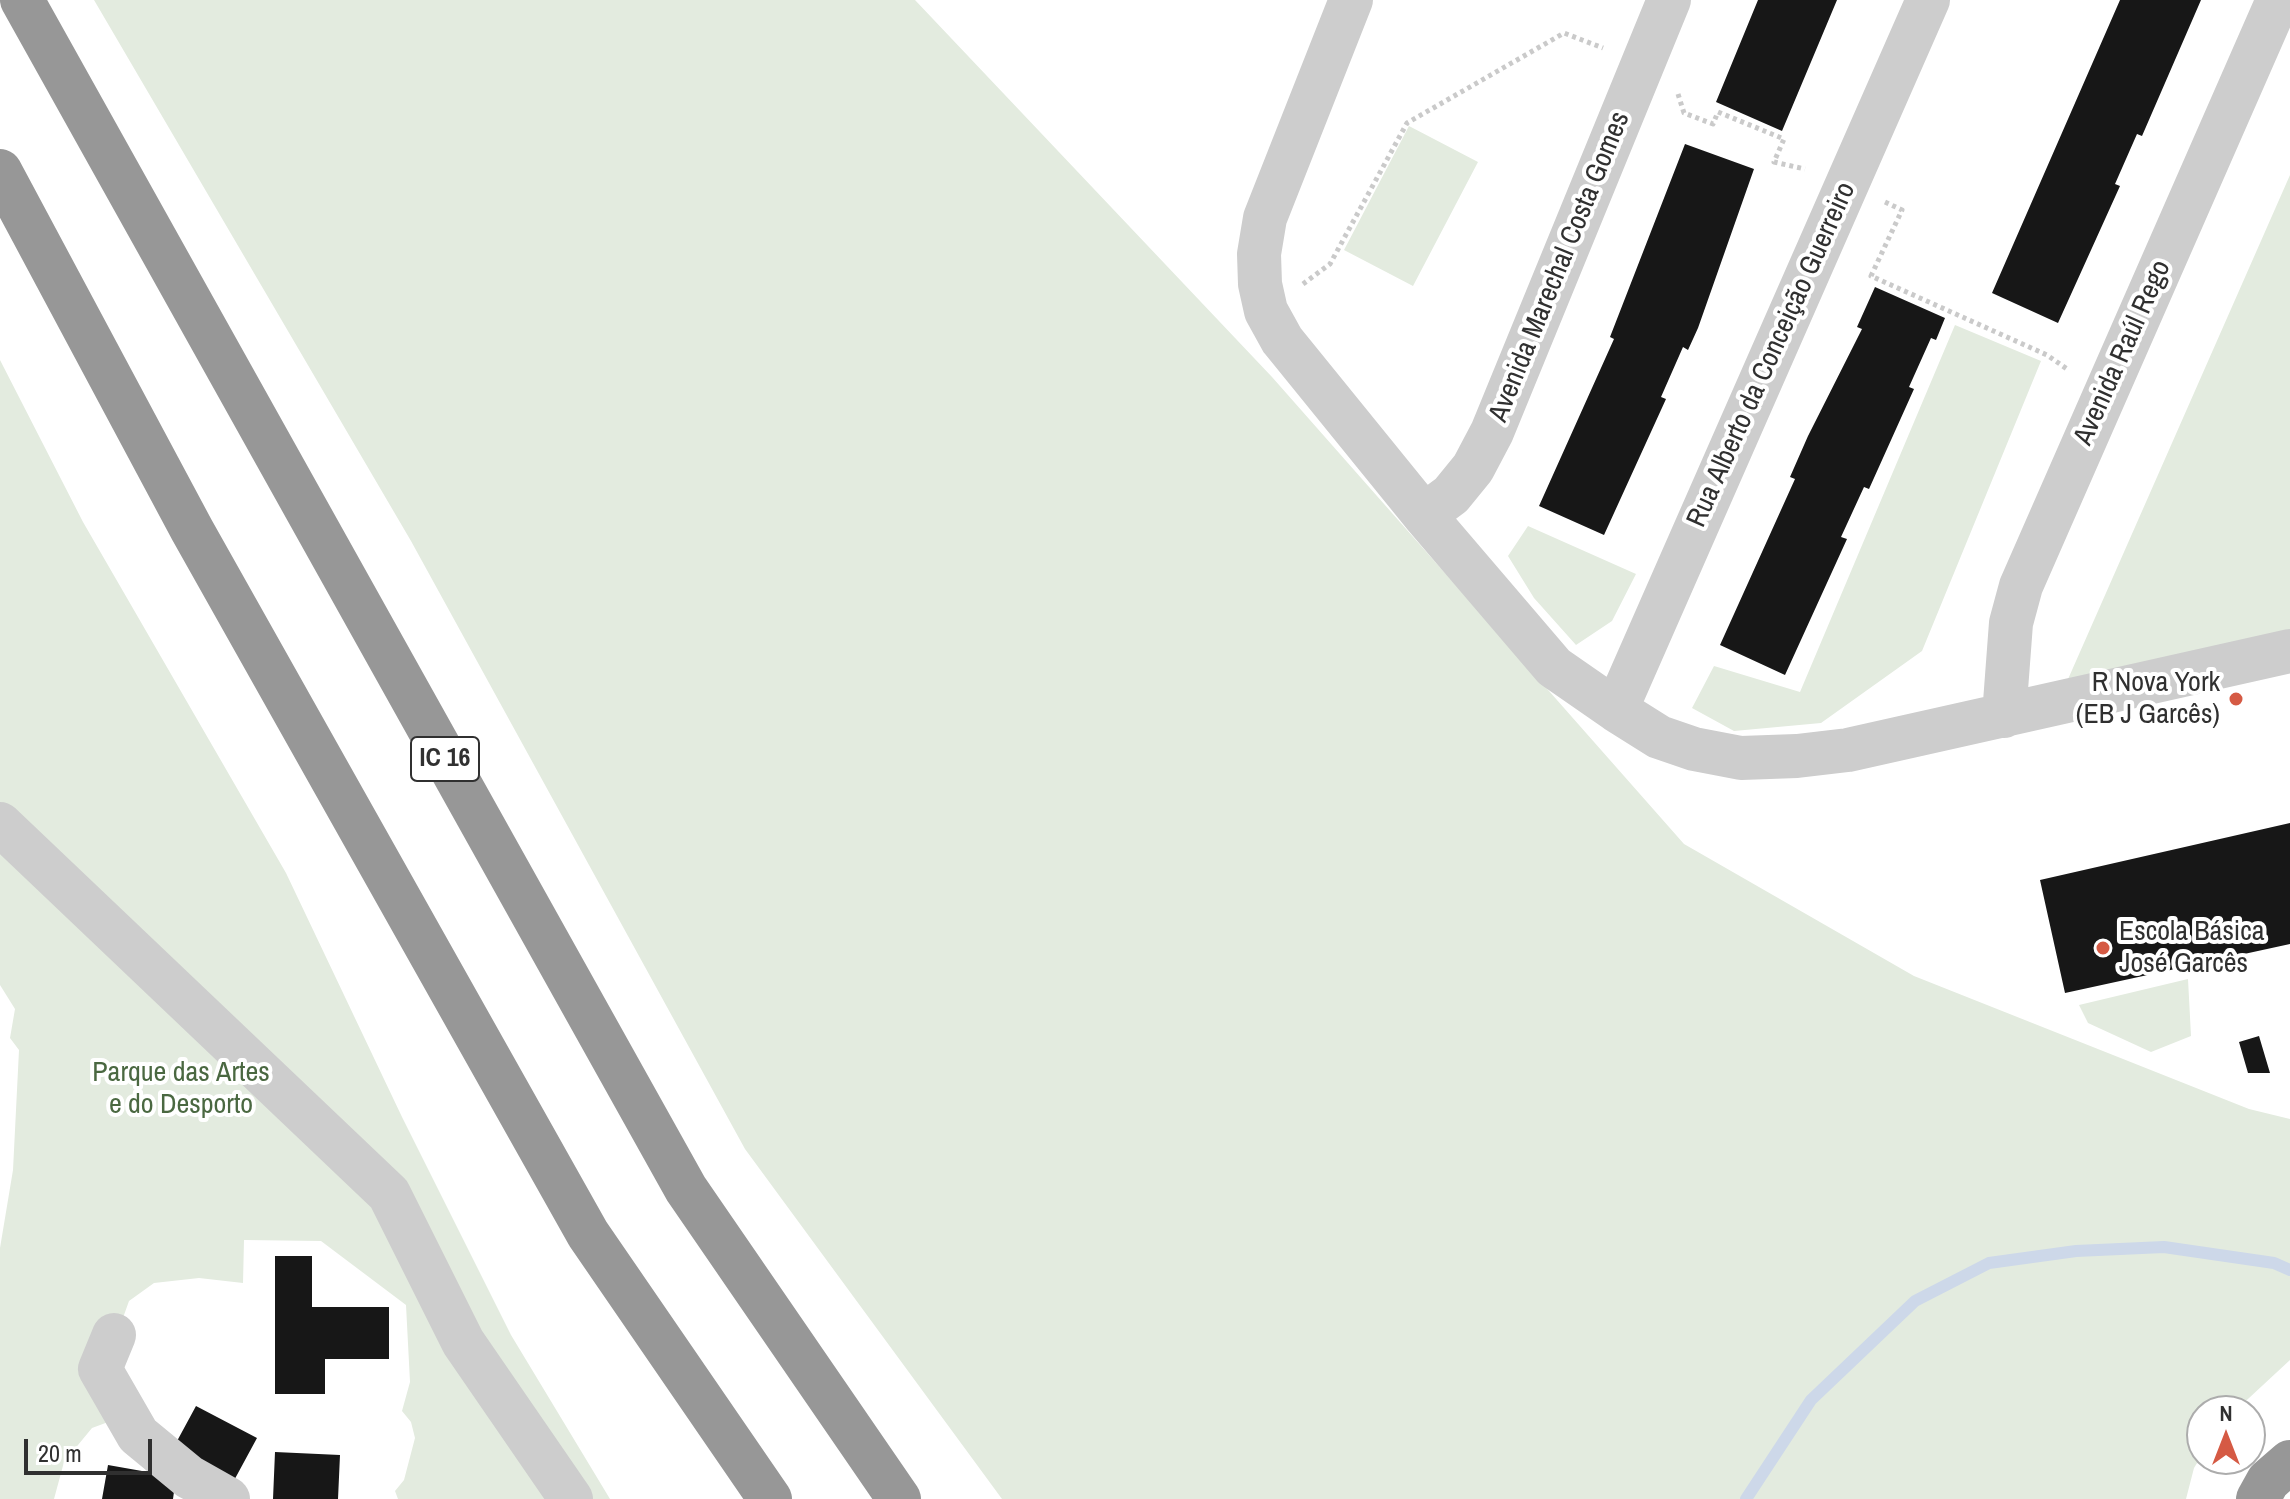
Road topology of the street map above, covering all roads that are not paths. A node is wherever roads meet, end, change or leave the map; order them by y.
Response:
1 (22, 0) edge
2 (1351, 0) edge
3 (1669, 0) edge
4 (1928, 0) edge
5 (2278, 0) edge
6 (0, 171) edge
7 (1424, 515) junction
8 (2290, 651) edge
9 (1616, 710) junction
10 (2004, 716) junction
11 (0, 824) edge
12 (114, 1335) dead end
13 (2290, 1462) edge
14 (246, 1495) edge
15 (571, 1499) edge
16 (770, 1499) edge
17 (899, 1499) edge
18 (2258, 1499) edge

1 - 17 highway, IC 16
2 - 7 street
3 - 7 street, Avenida Marechal Costa Gomes
4 - 9 street, Rua Alberto da Conceição Guerreiro
5 - 10 street, Avenida Raúl Rego
6 - 16 highway
7 - 9 street
8 - 10 street
9 - 10 street
11 - 15 street
12 - 14 street
13 - 18 highway

